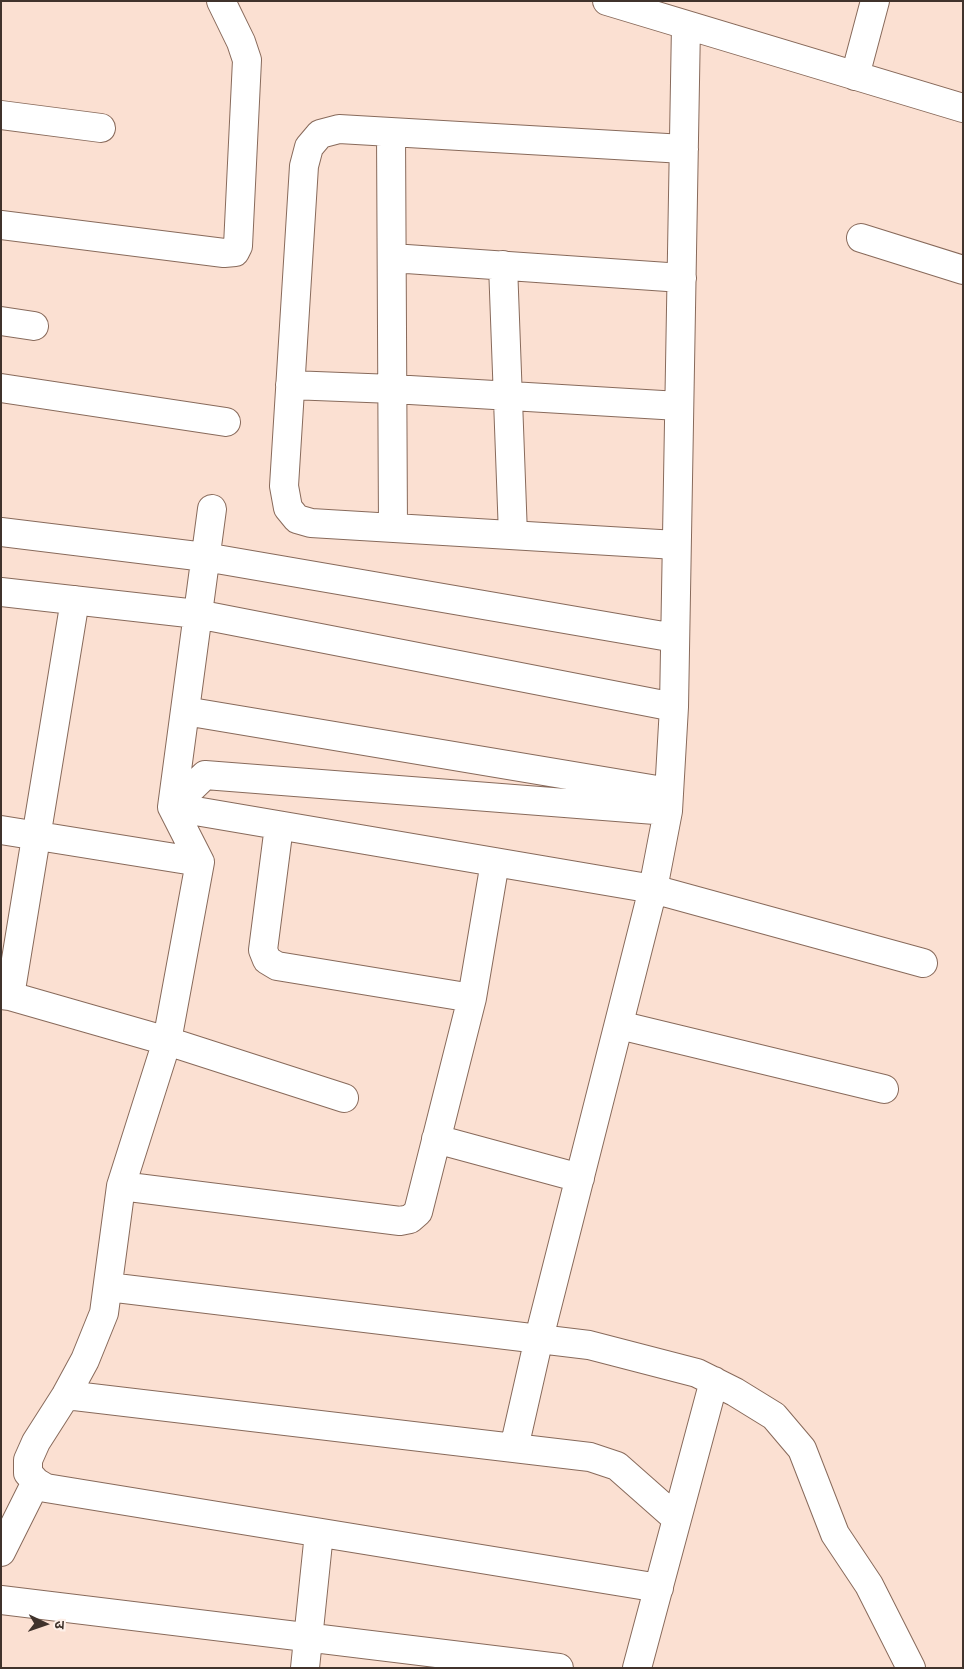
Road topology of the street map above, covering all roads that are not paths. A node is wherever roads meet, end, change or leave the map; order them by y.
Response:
1 (221, 1) edge
2 (607, 1) edge
3 (875, 1) edge
4 (686, 25) junction
5 (855, 76) junction
6 (963, 108) edge
7 (1, 115) edge
8 (101, 128) dead end
9 (391, 132) junction
10 (684, 149) junction
11 (1, 225) edge
12 (861, 238) dead end
13 (392, 258) junction
14 (503, 265) junction
15 (963, 270) edge
16 (682, 278) junction
17 (1, 321) edge
18 (34, 326) dead end
19 (290, 385) junction
20 (1, 388) edge
21 (393, 388) junction
22 (508, 396) junction
23 (679, 406) junction
24 (226, 422) dead end
25 (212, 509) dead end
26 (393, 528) junction
27 (1, 532) edge
28 (513, 535) junction
29 (676, 545) junction
30 (205, 557) junction
31 (1, 592) edge
32 (75, 600) junction
33 (198, 614) junction
34 (675, 638) junction
35 (674, 707) junction
36 (185, 710) junction
37 (668, 802) junction
38 (172, 807) junction
39 (279, 826) junction
40 (1, 830) edge
41 (37, 835) junction
42 (200, 862) junction
43 (495, 862) junction
44 (653, 889) junction
45 (923, 963) dead end
46 (6, 996) edge
47 (472, 998) junction
48 (619, 1025) junction
49 (167, 1041) junction
50 (884, 1089) dead end
51 (344, 1098) dead end
52 (436, 1139) junction
53 (580, 1178) junction
54 (121, 1186) junction
55 (108, 1287) junction
56 (539, 1338) junction
57 (714, 1381) junction
58 (66, 1395) junction
59 (514, 1448) junction
60 (36, 1482) junction
61 (677, 1519) junction
62 (319, 1533) junction
63 (1, 1552) edge
64 (659, 1588) junction
65 (1, 1600) edge
66 (307, 1636) junction
67 (305, 1668) edge
68 (559, 1668) edge
69 (637, 1668) edge
70 (911, 1668) edge

1 - 11 street
2 - 4 street
3 - 5 street
4 - 5 street
4 - 10 street
5 - 6 street
7 - 8 street
9 - 10 street
9 - 13 street
9 - 19 street
10 - 16 street
12 - 15 street
13 - 14 street
13 - 21 street
14 - 16 street
14 - 22 street
16 - 23 street
17 - 18 street
19 - 21 street
19 - 26 street
20 - 24 street
21 - 22 street
21 - 26 street
22 - 23 street
22 - 28 street
23 - 29 street
25 - 30 street
26 - 28 street
27 - 30 street
28 - 29 street
29 - 34 street
30 - 33 street
30 - 34 street
31 - 32 street
32 - 33 street
32 - 41 street
33 - 35 street
33 - 36 street
34 - 35 street
35 - 37 street
36 - 37 street
36 - 38 street
37 - 38 street
37 - 44 street
38 - 39 street
38 - 42 street
39 - 43 street
39 - 47 street
40 - 41 street
41 - 42 street
41 - 46 street
42 - 49 street
43 - 44 street
43 - 47 street
44 - 45 street
44 - 48 street
46 - 49 street
47 - 52 street
48 - 50 street
48 - 53 street
49 - 51 street
49 - 54 street
52 - 53 street
52 - 54 street
53 - 56 street
54 - 55 street
55 - 56 street
55 - 58 street
56 - 57 street
56 - 59 street
57 - 61 street
57 - 70 street
58 - 59 street
58 - 60 street
59 - 61 street
60 - 62 street
60 - 63 street
61 - 64 street
62 - 64 street
62 - 66 street
64 - 69 street
65 - 66 street
66 - 67 street
66 - 68 street

